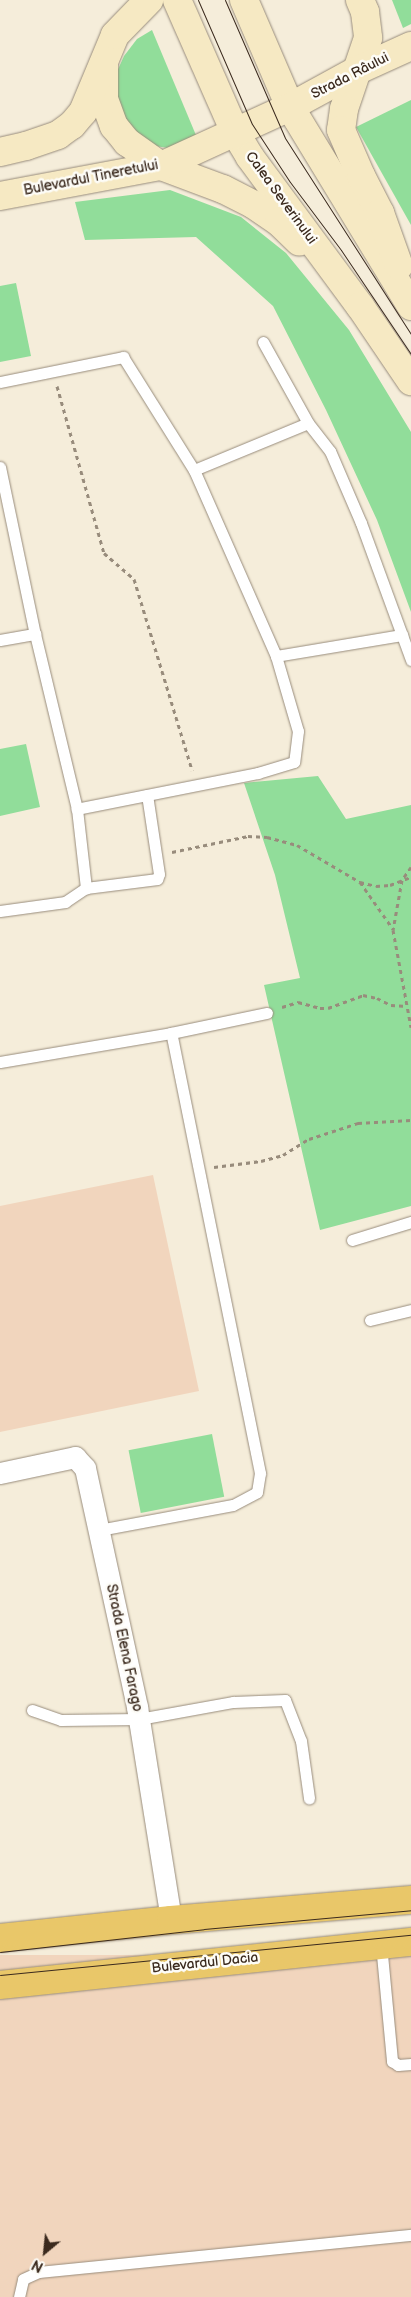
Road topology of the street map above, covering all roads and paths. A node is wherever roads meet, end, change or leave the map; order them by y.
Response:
1 (128, 0) edge
2 (149, 0) edge
3 (176, 0) edge
4 (244, 0) edge
5 (360, 0) edge
6 (115, 35) junction
7 (411, 46) edge
8 (104, 63) junction
9 (358, 70) junction
10 (290, 107) junction
11 (235, 132) junction
12 (0, 152) edge
13 (161, 166) junction
14 (0, 196) edge
15 (334, 272) junction
16 (411, 299) edge
17 (411, 306) edge
18 (263, 342) dead end
19 (52, 371) junction
20 (411, 381) edge
21 (0, 382) edge
22 (308, 422) junction
23 (0, 468) edge
24 (194, 470) junction
25 (35, 634) junction
26 (402, 635) junction
27 (0, 640) edge
28 (276, 656) junction
29 (411, 660) edge
30 (197, 785) junction
31 (147, 796) junction
32 (77, 809) junction
33 (157, 856) junction
34 (411, 867) edge
35 (411, 877) edge
36 (402, 880) junction
37 (360, 882) junction
38 (86, 888) junction
39 (0, 911) edge
40 (393, 930) junction
41 (407, 1006) junction
42 (267, 1013) joint
43 (411, 1027) edge
44 (171, 1033) junction
45 (0, 1062) edge
46 (411, 1120) edge
47 (198, 1169) junction
48 (411, 1222) edge
49 (352, 1240) dead end
50 (411, 1310) edge
51 (370, 1320) dead end
52 (0, 1473) edge
53 (99, 1530) junction
54 (32, 1710) dead end
55 (139, 1719) junction
56 (309, 1798) dead end
57 (411, 1900) edge
58 (171, 1920) junction
59 (0, 1938) edge
60 (411, 1942) edge
61 (380, 1944) junction
62 (0, 1985) edge
63 (411, 2064) edge
64 (411, 2235) edge
65 (19, 2297) edge

1 - 6 main road
2 - 6 main road
3 - 11 main road, Calea Severinului
4 - 10 main road
5 - 9 main road
6 - 8 main road
7 - 9 main road, Strada Râului
8 - 12 main road
8 - 13 main road
9 - 10 main road, Strada Râului
9 - 16 main road
10 - 11 main road, Bulevardul Tineretului
10 - 17 main road
11 - 13 main road, Bulevardul Tineretului
11 - 15 main road, Calea Severinului
13 - 14 main road, Bulevardul Tineretului
13 - 15 main road
15 - 20 main road, Calea Severinului
18 - 22 lane
19 - 21 lane
19 - 24 lane
19 - 30 path
22 - 24 lane
22 - 26 lane
23 - 25 lane
24 - 28 lane
25 - 27 lane
25 - 32 lane
26 - 28 lane
26 - 29 lane
28 - 30 lane
30 - 31 lane
31 - 32 lane
31 - 33 lane
32 - 38 lane
33 - 37 path
33 - 38 lane
34 - 36 path
35 - 36 path
36 - 37 path
36 - 40 path
37 - 40 path
38 - 39 lane
40 - 41 path
41 - 42 path
41 - 43 path
42 - 44 lane
44 - 45 lane
44 - 47 lane
46 - 47 path
47 - 53 lane
48 - 49 lane
50 - 51 lane
52 - 53 street, Strada Elena Farago
53 - 55 street, Strada Elena Farago
54 - 55 lane
55 - 56 lane
55 - 58 street, Strada Elena Farago
57 - 58 main road
58 - 59 main road
60 - 61 main road, Bulevardul Dacia
61 - 62 main road, Bulevardul Dacia
61 - 63 lane
64 - 65 lane

